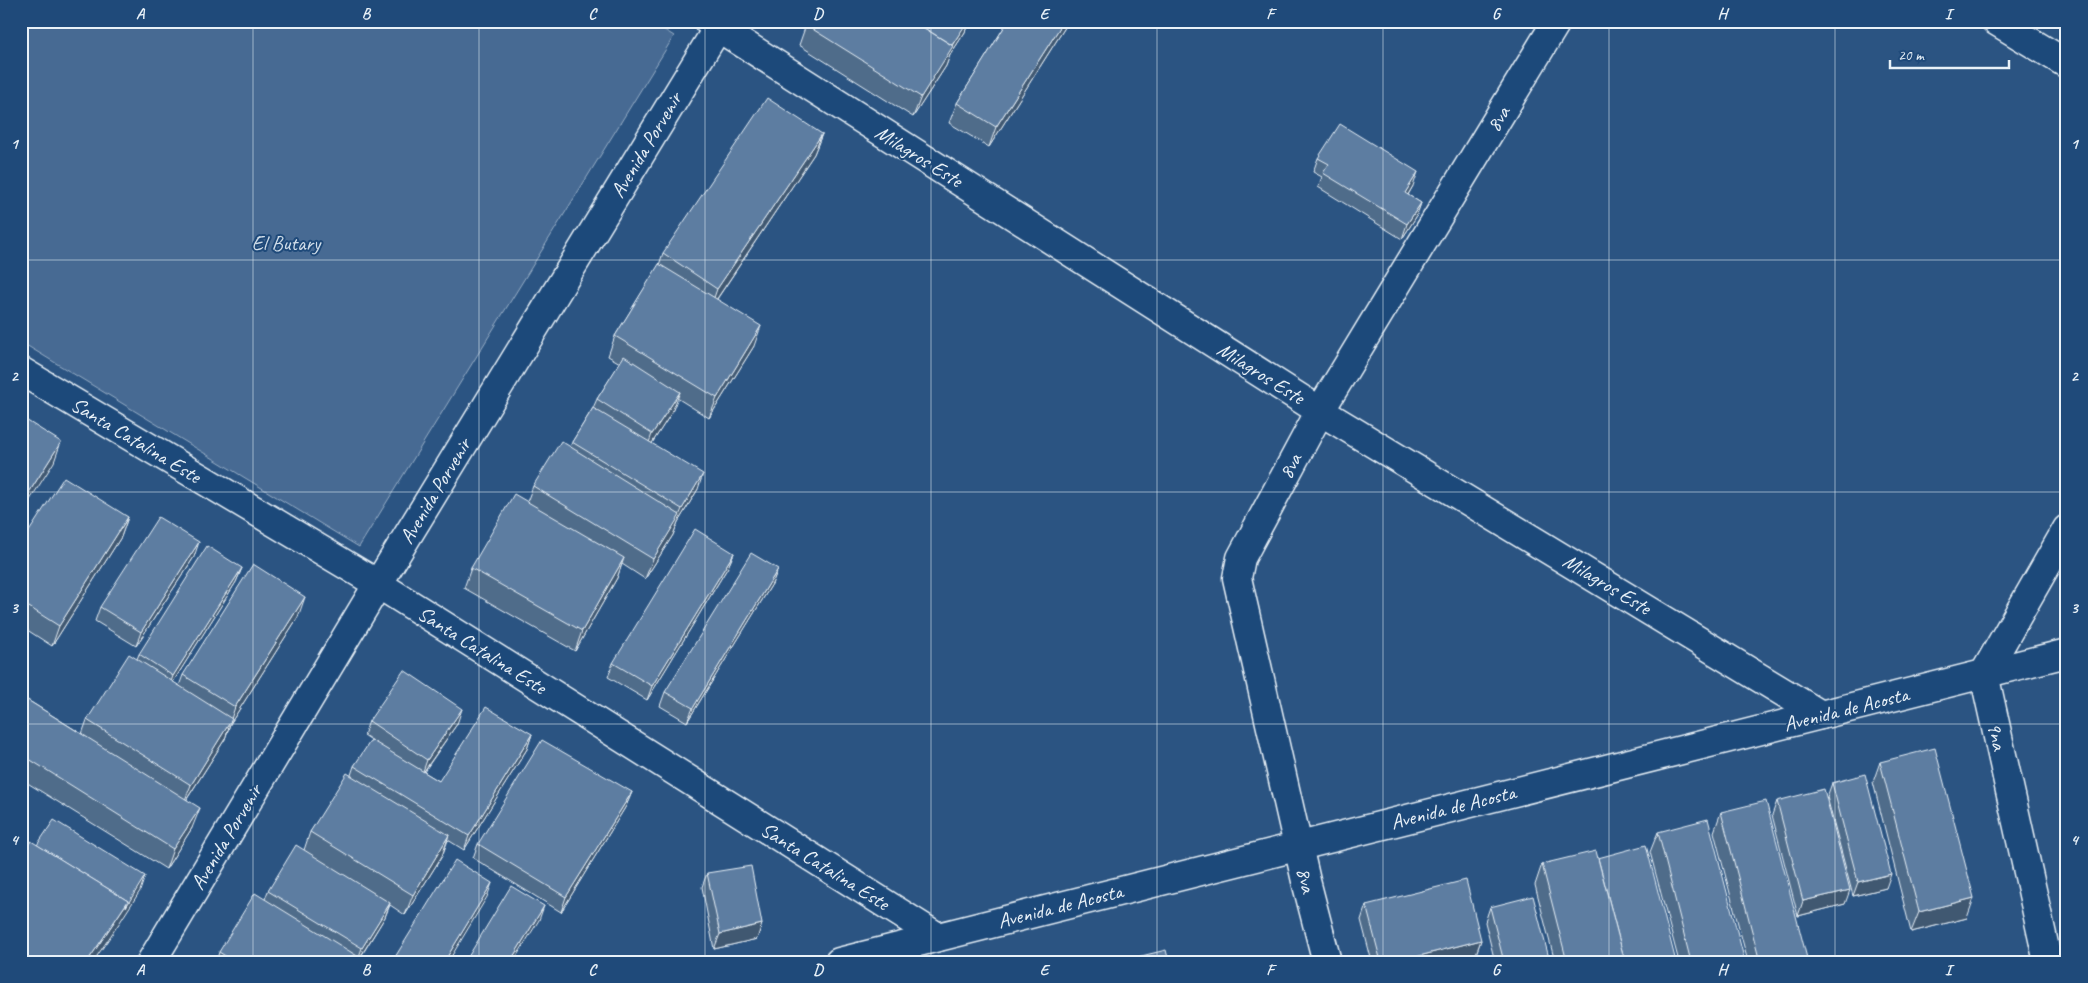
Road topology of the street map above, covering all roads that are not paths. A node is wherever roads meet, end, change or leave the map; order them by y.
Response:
1 (1557, 21) edge
2 (1996, 21) edge
3 (716, 23) edge
4 (2067, 64) edge
5 (21, 371) edge
6 (1320, 411) junction
7 (2067, 529) edge
8 (378, 584) junction
9 (2067, 653) edge
10 (1984, 674) junction
11 (1820, 715) junction
12 (1298, 846) junction
13 (938, 937) junction
14 (151, 962) edge
15 (839, 962) edge
16 (1327, 962) edge
17 (2048, 962) edge

1 - 6 street, 8va
2 - 4 street
3 - 6 street, Milagros Este
3 - 8 street, Avenida Porvenir
5 - 8 street, Santa Catalina Este
6 - 11 street, Milagros Este
6 - 12 street, 8va
7 - 10 street
8 - 13 street, Santa Catalina Este
8 - 14 street, Avenida Porvenir
9 - 10 street, Avenida de Acosta
10 - 11 street, Avenida de Acosta
10 - 17 street, 9na
11 - 12 street, Avenida de Acosta
12 - 13 street, Avenida de Acosta
12 - 16 street, 8va
13 - 15 street, Avenida de Acosta

